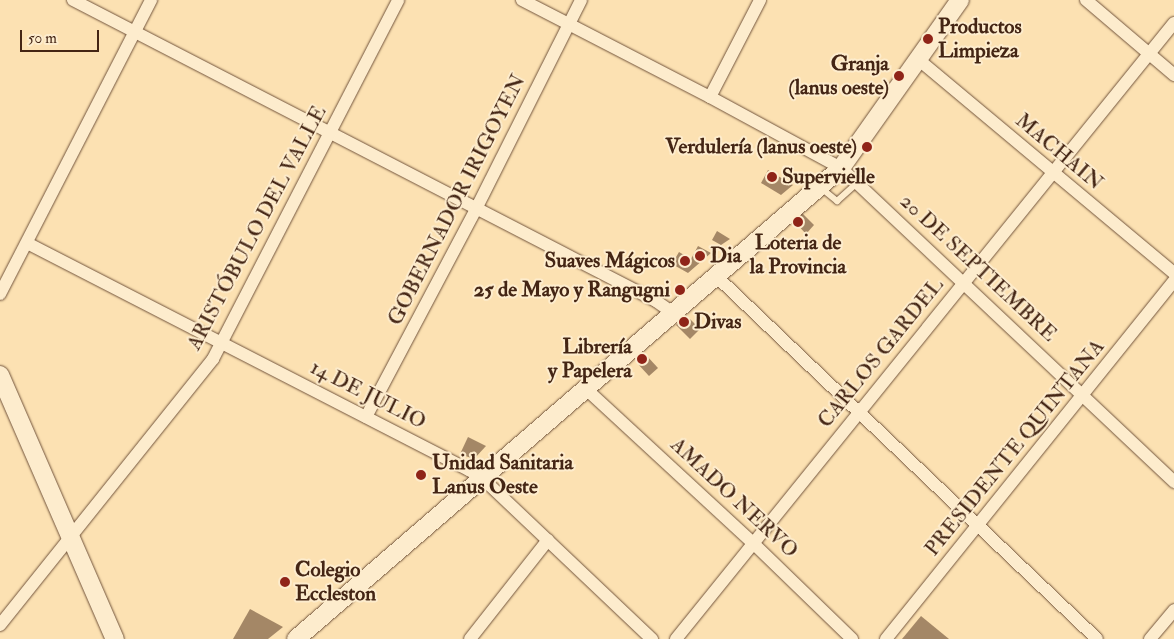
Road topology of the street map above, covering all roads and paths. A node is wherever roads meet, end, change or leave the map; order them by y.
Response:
1 (73, 0) edge
2 (151, 0) edge
3 (398, 0) edge
4 (522, 0) edge
5 (581, 0) edge
6 (760, 0) edge
7 (960, 0) edge
8 (1086, 0) edge
9 (1174, 23) edge
10 (569, 25) junction
11 (135, 31) junction
12 (1149, 54) junction
13 (919, 60) junction
14 (1174, 75) edge
15 (710, 97) junction
16 (330, 133) junction
17 (841, 168) junction
18 (1052, 174) junction
19 (857, 183) junction
20 (820, 187) junction
21 (476, 209) junction
22 (26, 243) junction
23 (1174, 273) edge
24 (716, 276) junction
25 (1174, 281) edge
26 (964, 282) junction
27 (0, 294) edge
28 (672, 312) junction
29 (224, 342) junction
30 (0, 375) edge
31 (586, 389) junction
32 (1084, 395) junction
33 (860, 412) junction
34 (366, 417) junction
35 (481, 477) junction
36 (1174, 482) edge
37 (978, 526) junction
38 (70, 536) junction
39 (548, 540) junction
40 (753, 543) junction
41 (1174, 610) edge
42 (0, 625) edge
43 (115, 639) edge
44 (296, 639) edge
45 (470, 639) edge
46 (652, 639) edge
47 (676, 639) edge
48 (852, 639) edge
49 (886, 639) edge
50 (1097, 639) edge
51 (1150, 639) edge

1 - 11 street
2 - 11 street
3 - 16 street, ARISTÓBULO DEL VALLE
4 - 10 street, 20 DE SEPTIEMBRE
5 - 10 street, GOBERNADOR IRIGOYEN
6 - 15 street
7 - 13 main road
8 - 12 street
9 - 12 street, CARLOS GARDEL
10 - 15 street, 20 DE SEPTIEMBRE
10 - 21 street, GOBERNADOR IRIGOYEN
11 - 16 street
11 - 22 street
12 - 14 street
12 - 18 street, CARLOS GARDEL
13 - 17 main road
13 - 18 street, MACHAIN
15 - 17 street, 20 DE SEPTIEMBRE
16 - 21 street
16 - 29 street, ARISTÓBULO DEL VALLE
17 - 19 street, 20 DE SEPTIEMBRE
17 - 20 main road
18 - 23 street, MACHAIN
18 - 26 street, CARLOS GARDEL
19 - 20 lane
19 - 26 street, 20 DE SEPTIEMBRE
20 - 24 main road
21 - 28 street
21 - 34 street, GOBERNADOR IRIGOYEN
22 - 27 street
22 - 29 street, 14 DE JULIO
24 - 28 main road
24 - 33 street
25 - 32 street, PRESIDENTE QUINTANA
26 - 32 street, 20 DE SEPTIEMBRE
26 - 33 street, CARLOS GARDEL
28 - 31 main road
29 - 34 street, 14 DE JULIO
29 - 38 street, ARISTÓBULO DEL VALLE
30 - 38 main road
31 - 35 main road
31 - 40 street, AMADO NERVO
32 - 36 street, 20 DE SEPTIEMBRE
32 - 37 street, PRESIDENTE QUINTANA
33 - 37 street
33 - 40 street, CARLOS GARDEL
34 - 35 street, 14 DE JULIO
35 - 39 street, 14 DE JULIO
35 - 44 main road
37 - 49 street, PRESIDENTE QUINTANA
37 - 50 street
38 - 42 street, ARISTÓBULO DEL VALLE
38 - 43 main road
39 - 45 street
39 - 46 street, 14 DE JULIO
40 - 47 street, CARLOS GARDEL
40 - 48 street, AMADO NERVO
41 - 51 street

